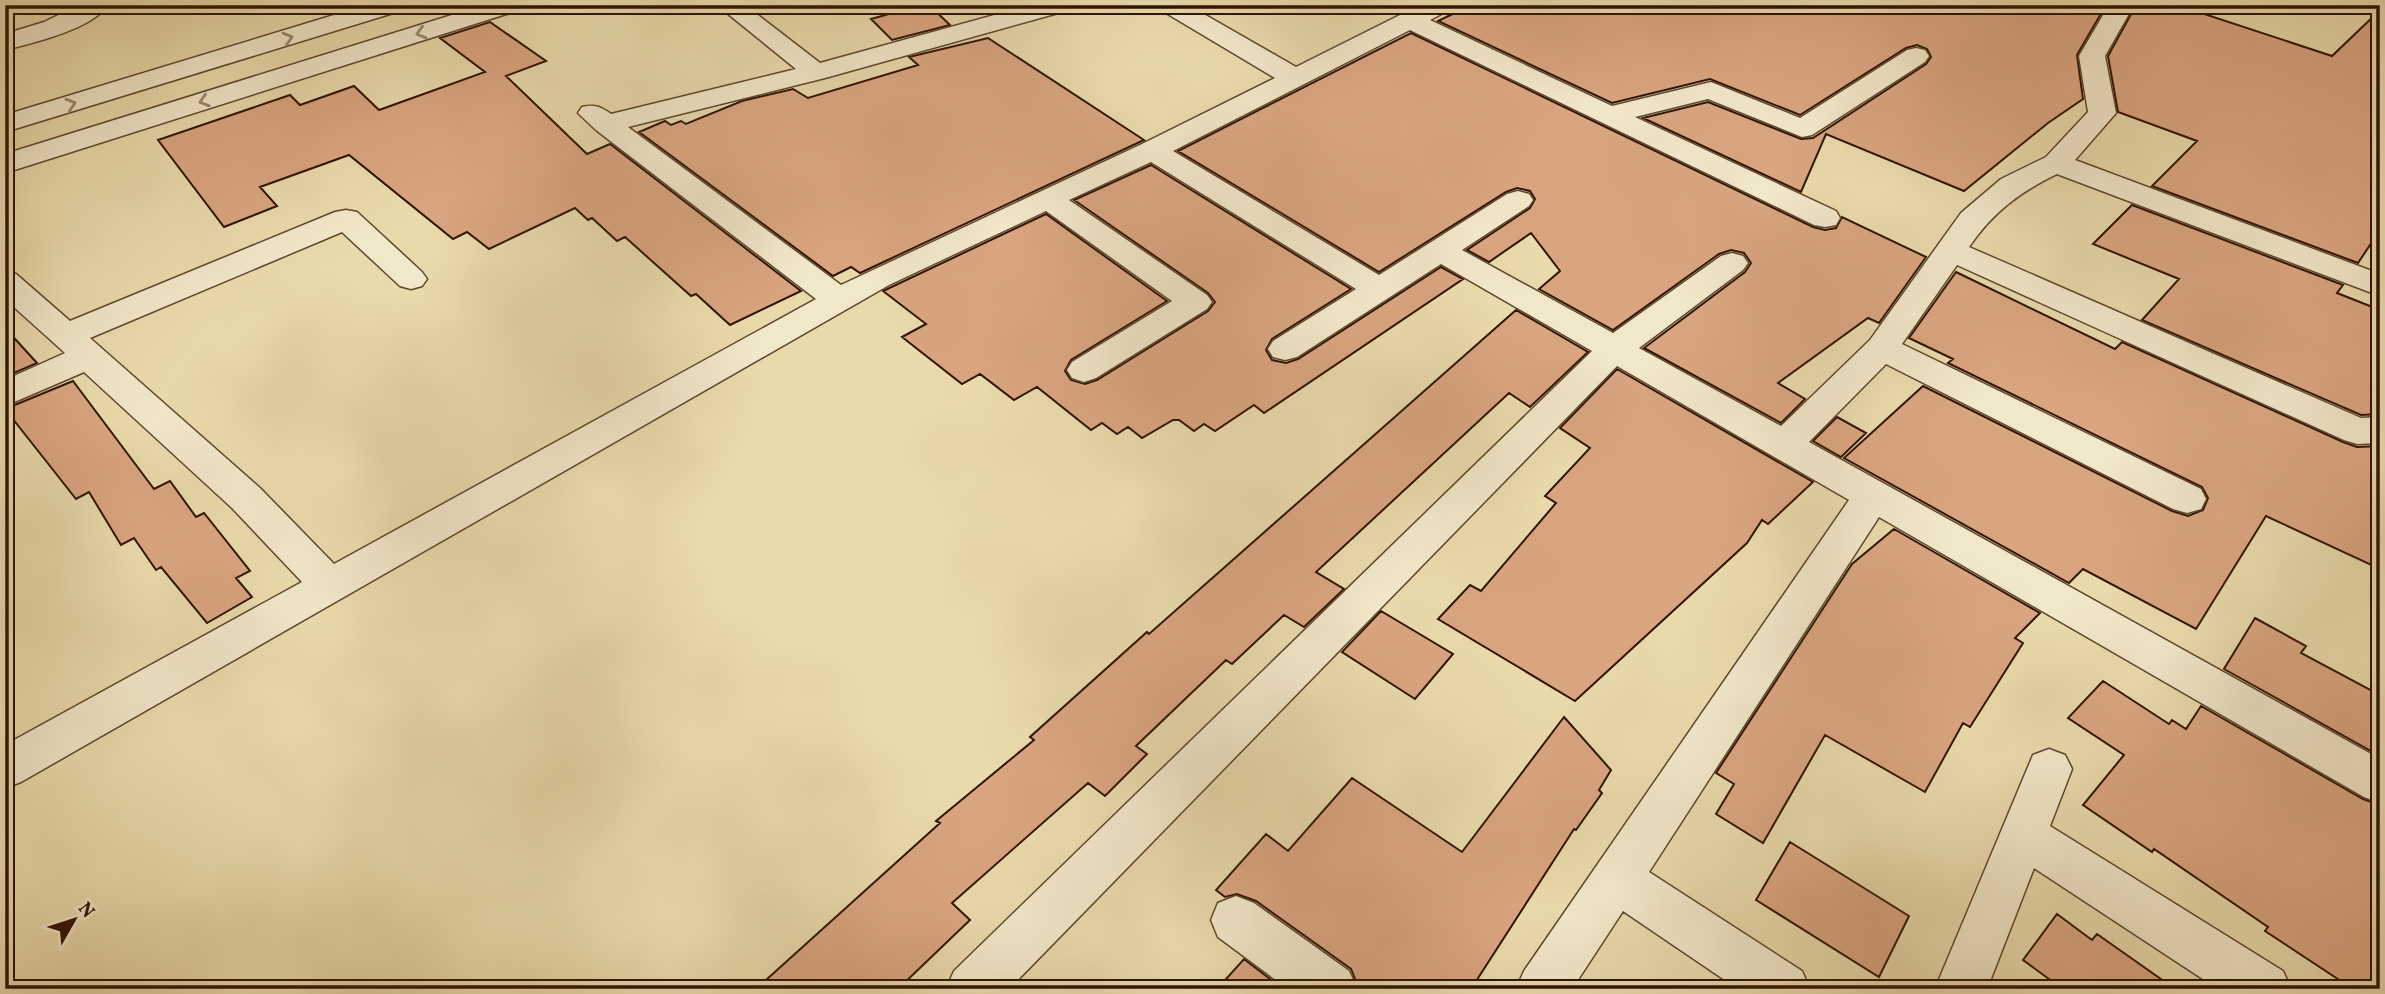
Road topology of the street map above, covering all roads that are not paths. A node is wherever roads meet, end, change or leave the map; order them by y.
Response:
1 (96, 5) edge
2 (394, 5) edge
3 (510, 5) edge
4 (729, 5) edge
5 (1060, 5) edge
6 (1170, 5) edge
7 (2122, 5) edge
8 (1426, 13) edge
9 (5, 42) edge
10 (1916, 55) dead end
11 (816, 72) junction
12 (1295, 78) junction
13 (1609, 115) junction
14 (5, 124) edge
15 (1152, 150) junction
16 (2056, 163) junction
17 (5, 164) edge
18 (1048, 199) junction
19 (1518, 200) dead end
20 (1825, 218) dead end
21 (1440, 250) junction
22 (1952, 251) junction
23 (1732, 263) dead end
24 (411, 279) dead end
25 (5, 281) edge
26 (2380, 286) edge
27 (1379, 289) junction
28 (839, 300) junction
29 (76, 346) junction
30 (1882, 348) junction
31 (1285, 349) dead end
32 (1614, 349) junction
33 (1084, 370) dead end
34 (5, 394) edge
35 (2380, 430) edge
36 (1784, 445) junction
37 (1873, 495) junction
38 (2186, 499) dead end
39 (329, 584) junction
40 (5, 768) edge
41 (2049, 769) dead end
42 (2380, 783) edge
43 (2023, 835) junction
44 (1616, 878) junction
45 (1236, 920) dead end
46 (972, 989) edge
47 (1331, 989) edge
48 (1542, 989) edge
49 (1784, 989) edge
50 (1961, 989) edge
51 (2265, 989) edge

1 - 9 street
14 -> 2 street
3 -> 17 street
4 - 11 street
5 - 11 street
6 - 12 street
7 - 16 street
8 - 12 street
8 - 13 street
10 - 13 street
11 - 28 street
12 - 15 street
13 - 20 street
15 - 18 street
15 - 27 street
16 - 22 street
16 - 26 street
18 - 28 street
18 - 33 street
19 - 21 street
21 - 27 street
21 - 32 street
22 - 30 street
22 - 35 street
23 - 32 street
24 - 29 street
25 - 29 street
27 - 31 street
28 - 39 street
29 - 34 street
29 - 39 street
30 - 36 street
30 - 38 street
32 - 36 street
32 - 46 street
36 - 37 street
37 - 42 street
37 - 44 street
39 - 40 street
41 - 43 street
43 - 50 street
43 - 51 street
44 - 48 street
44 - 49 street
45 - 47 street

